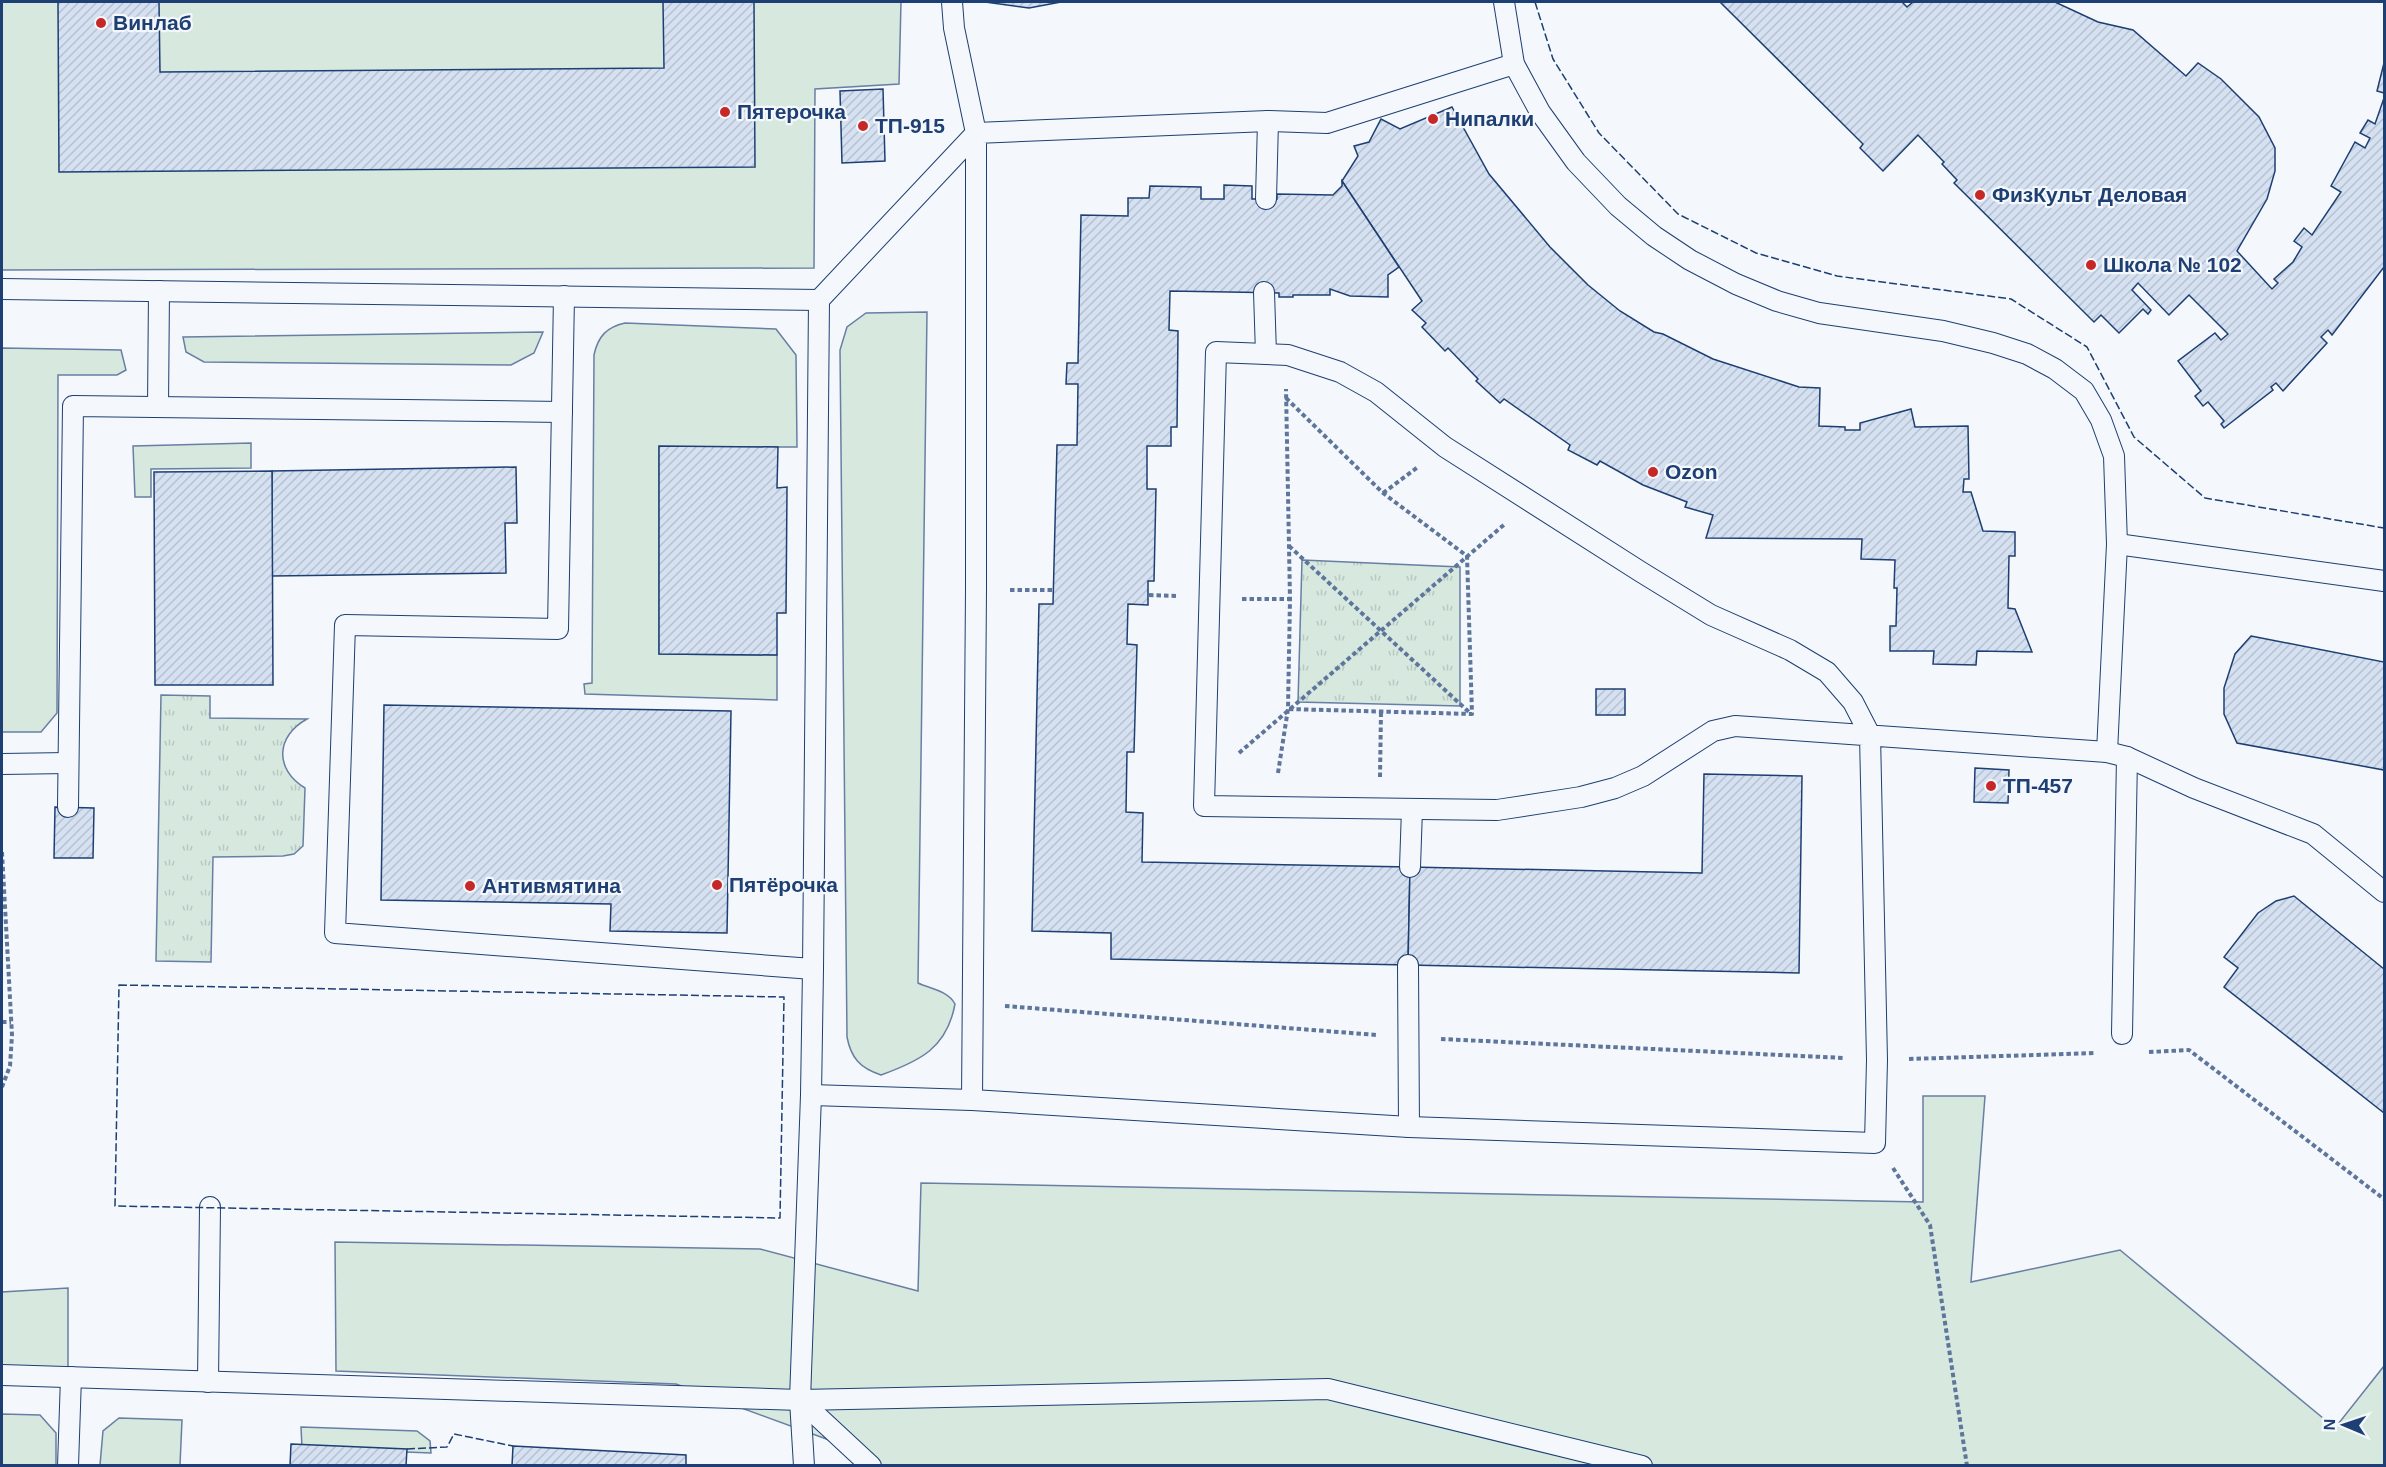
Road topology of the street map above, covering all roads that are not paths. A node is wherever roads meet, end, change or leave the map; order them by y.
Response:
1 (952, 2) edge
2 (1504, 2) edge
3 (1514, 64) junction
4 (1268, 121) junction
5 (976, 133) junction
6 (1266, 199) dead end
7 (2, 289) edge
8 (159, 291) junction
9 (1264, 292) dead end
10 (564, 296) junction
11 (819, 300) junction
12 (1266, 354) junction
13 (158, 407) junction
14 (562, 412) junction
15 (2117, 544) junction
16 (2385, 581) edge
17 (1870, 735) junction
18 (2107, 752) junction
19 (2127, 758) junction
20 (68, 763) junction
21 (2, 764) edge
22 (68, 807) dead end
23 (1412, 809) junction
24 (1410, 867) dead end
25 (2385, 892) edge
26 (1408, 965) dead end
27 (813, 969) junction
28 (2122, 1034) dead end
29 (811, 1095) junction
30 (972, 1100) junction
31 (1409, 1127) junction
32 (210, 1207) dead end
33 (2, 1375) edge
34 (71, 1377) junction
35 (208, 1382) junction
36 (800, 1400) junction
37 (68, 1466) edge
38 (804, 1466) edge
39 (871, 1466) edge
40 (1642, 1466) edge

1 - 5 lane
2 - 3 lane
3 - 4 lane
3 - 15 lane
4 - 5 lane
4 - 6 lane
5 - 11 lane
5 - 30 lane
7 - 8 lane
8 - 10 lane
8 - 13 lane
9 - 12 lane
10 - 11 lane
10 - 14 lane
11 - 27 lane
12 - 17 lane
12 - 23 lane
13 - 14 lane
13 - 20 lane
14 - 27 lane
15 - 16 lane
15 - 18 lane
17 - 18 lane
17 - 23 lane
17 - 31 lane
18 - 19 lane
19 - 25 lane
19 - 28 lane
20 - 21 lane
20 - 22 lane
23 - 24 lane
26 - 31 lane
27 - 29 lane
29 - 30 lane
29 - 36 lane
30 - 31 lane
32 - 35 lane
33 - 34 lane
34 - 35 lane
34 - 37 lane
35 - 36 lane
36 - 38 lane
36 - 39 lane
36 - 40 lane

